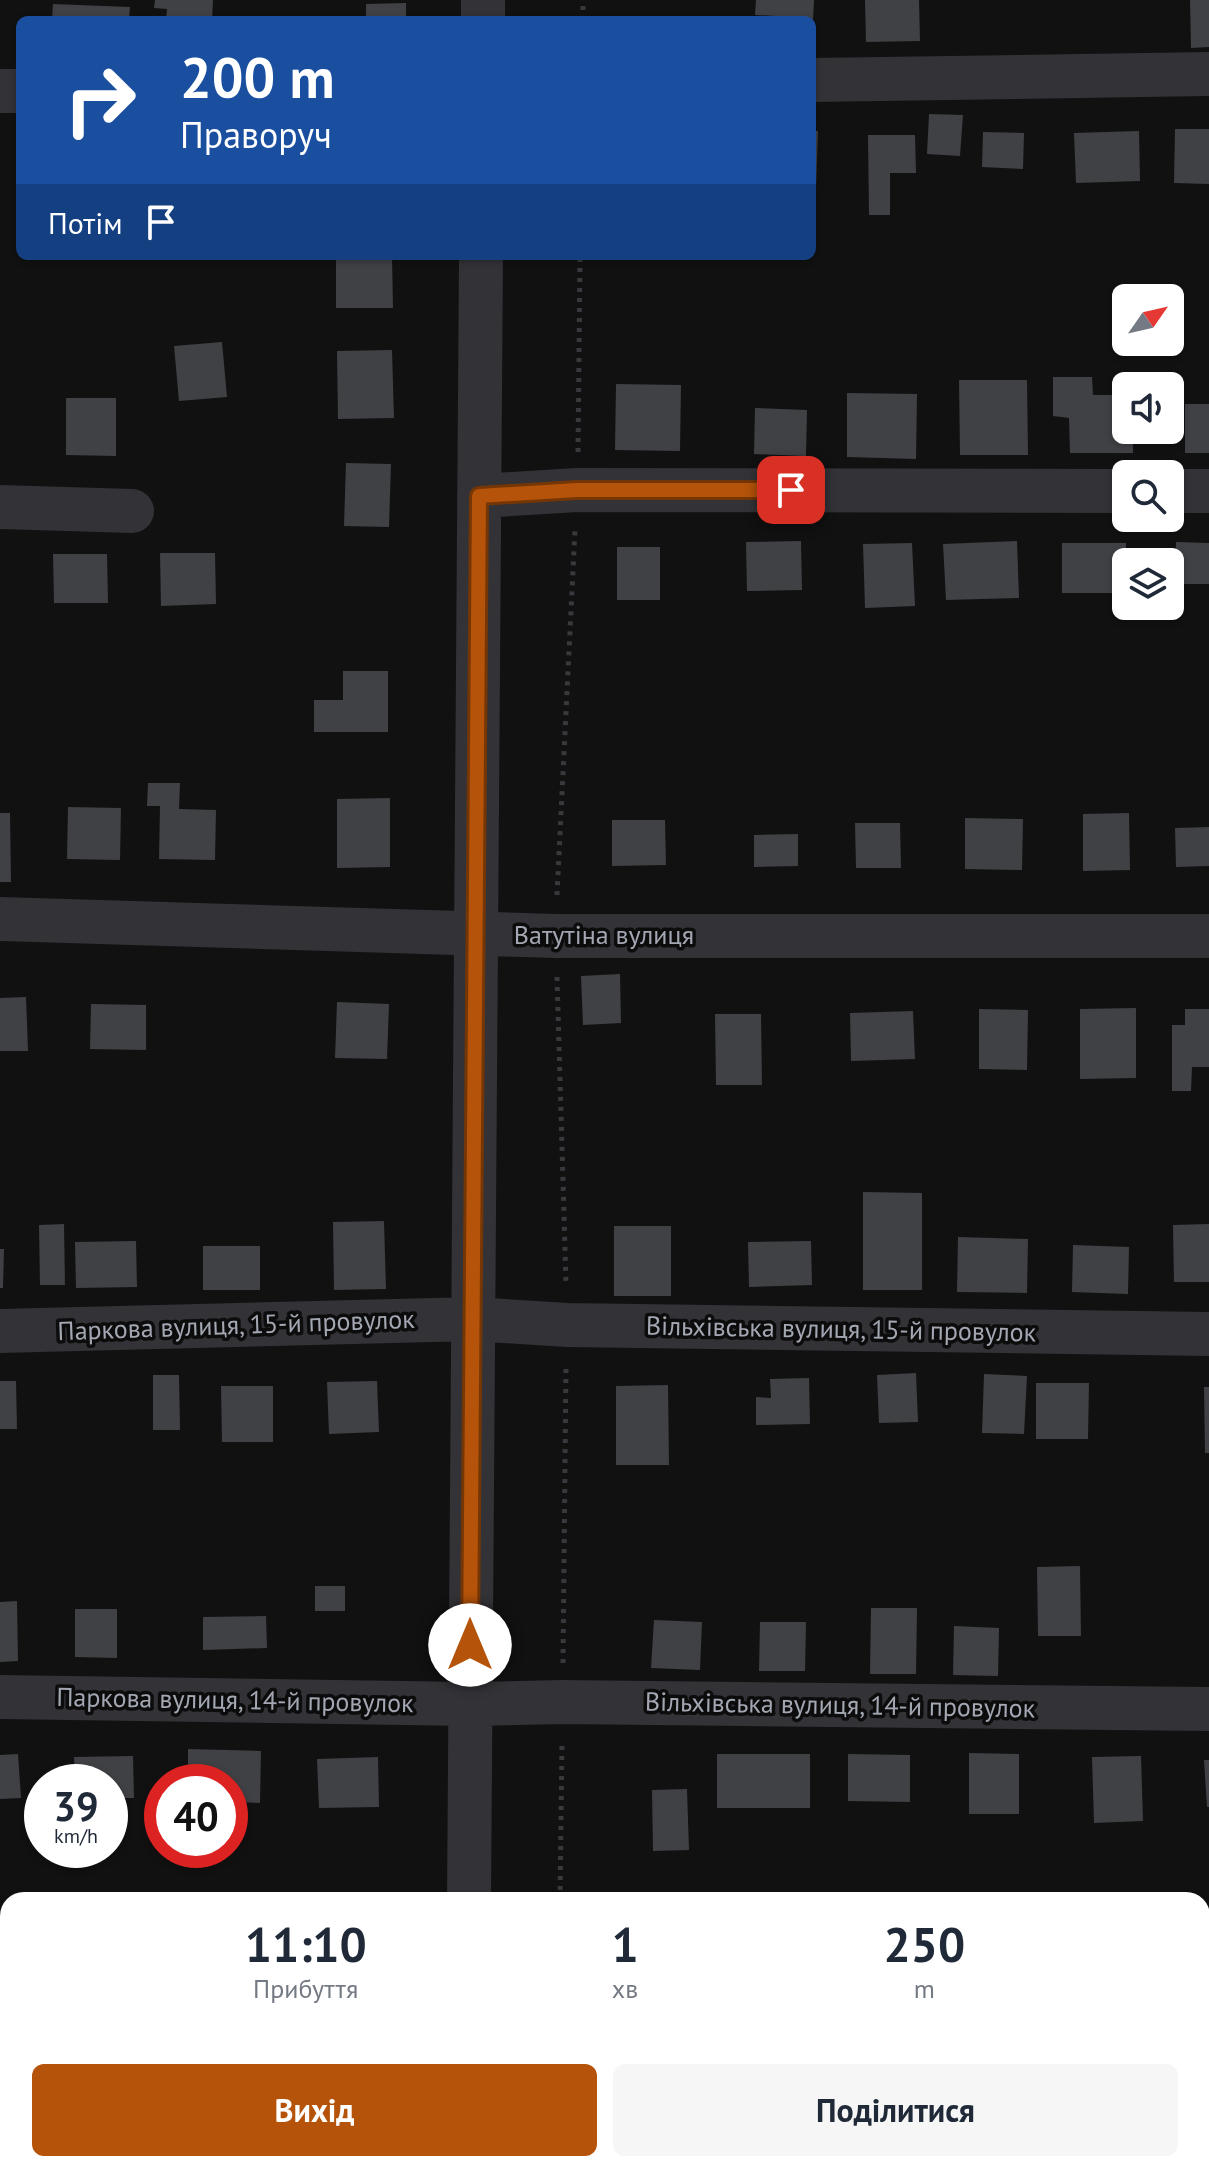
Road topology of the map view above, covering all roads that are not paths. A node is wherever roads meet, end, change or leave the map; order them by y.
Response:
1 (1209, 74) edge
2 (816, 80) edge
3 (481, 260) edge
4 (1112, 491) edge
5 (1184, 491) edge
6 (1209, 491) edge
7 (479, 496) junction
8 (0, 507) edge
9 (132, 511) dead end
10 (0, 919) edge
11 (476, 934) junction
12 (1209, 936) edge
13 (473, 1319) junction
14 (0, 1331) edge
15 (1209, 1334) edge
16 (0, 1697) edge
17 (470, 1704) junction
18 (1209, 1709) edge
19 (469, 1892) edge

1 - 2 street
3 - 7 street
4 - 7 street
5 - 6 street
7 - 11 street
8 - 9 street
10 - 11 street, Ватутіна вулиця
11 - 12 street, Ватутіна вулиця
11 - 13 street
13 - 14 street, Паркова вулиця, 15-й провулок
13 - 15 street, Вільхівська вулиця, 15-й провулок
13 - 17 street
16 - 17 street, Паркова вулиця, 14-й провулок
17 - 18 street, Вільхівська вулиця, 14-й провулок
17 - 19 street

